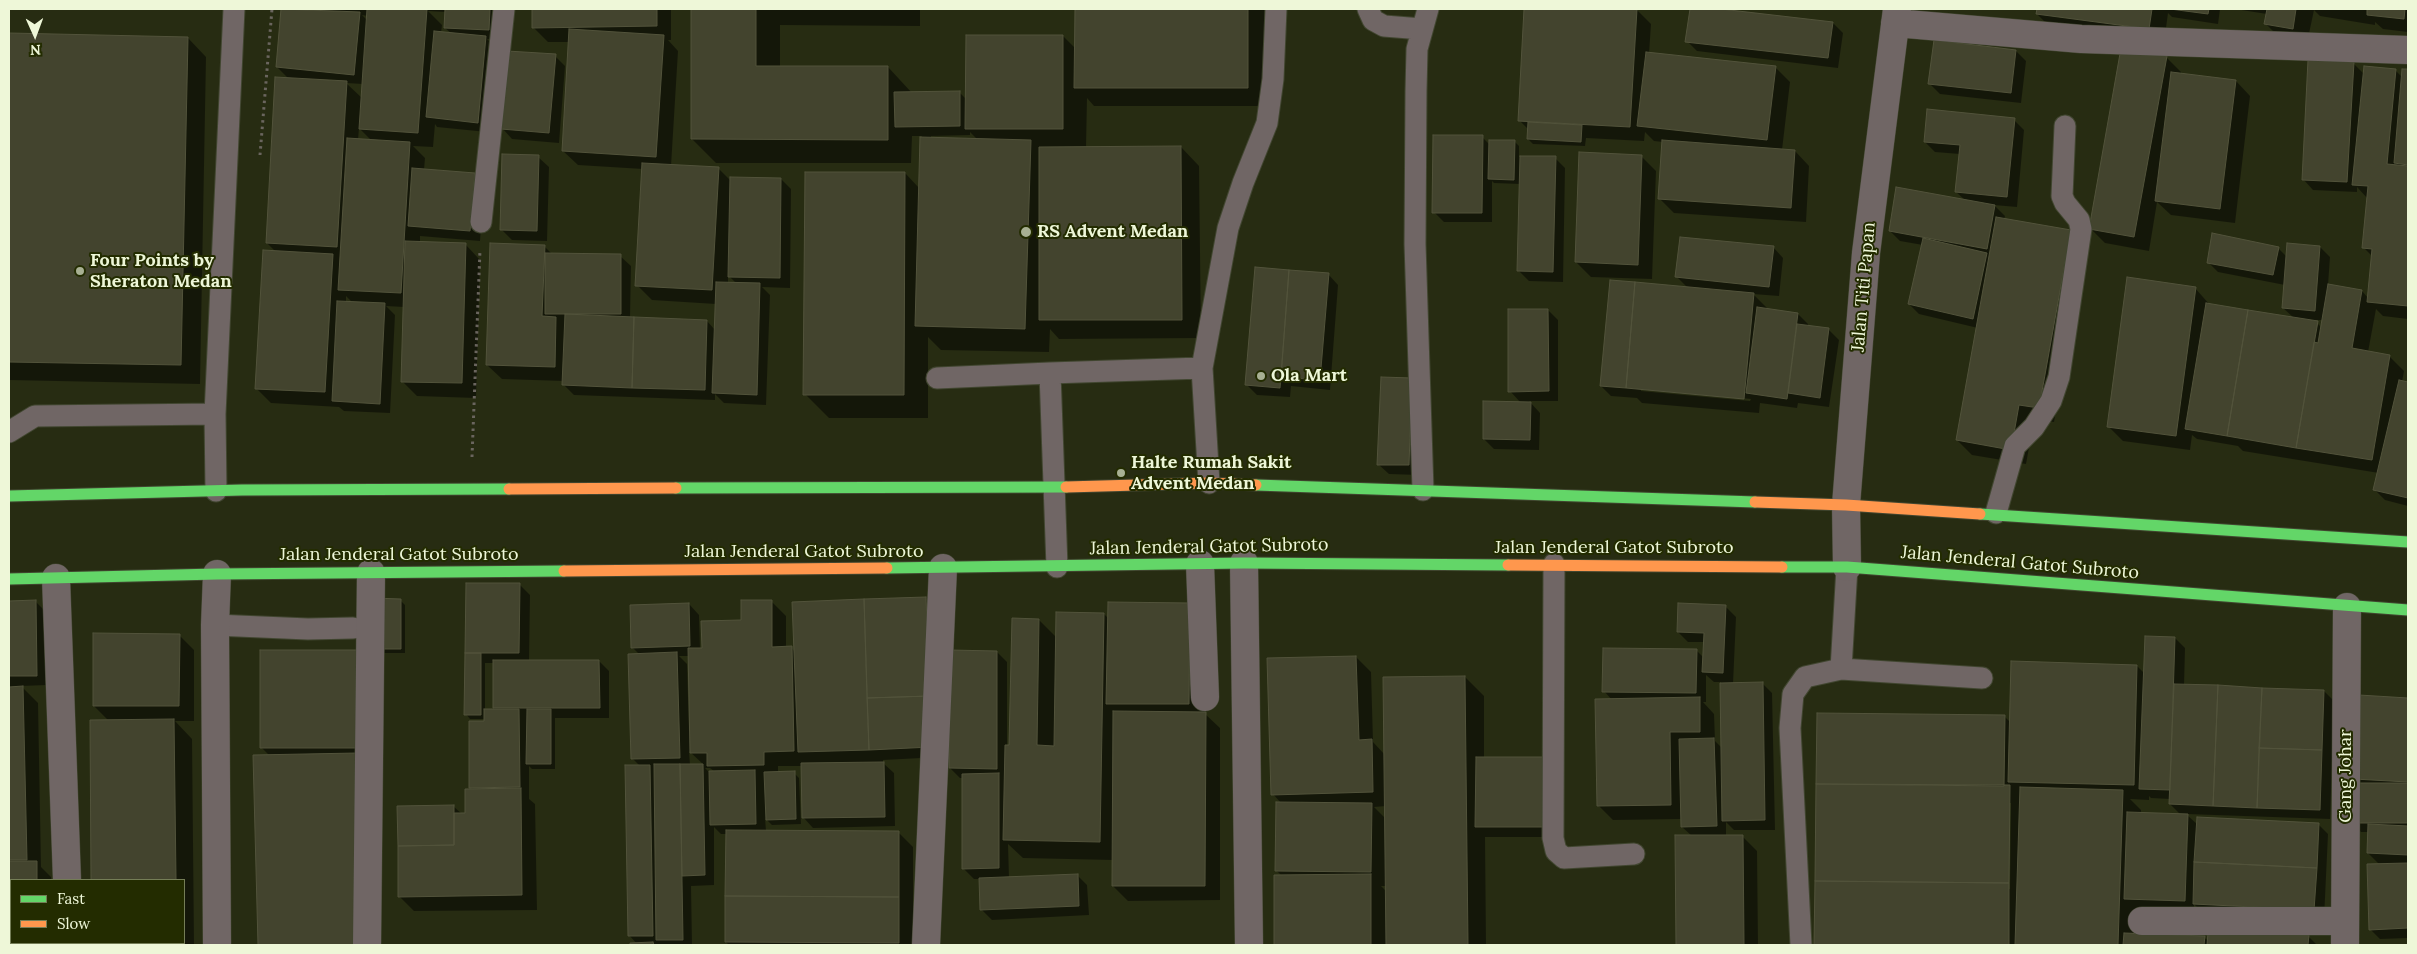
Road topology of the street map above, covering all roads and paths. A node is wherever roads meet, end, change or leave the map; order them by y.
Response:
1 (234, 9) edge
2 (504, 9) edge
3 (1276, 9) edge
4 (1368, 9) edge
5 (1428, 9) edge
6 (1896, 16) edge
7 (1422, 29) junction
8 (2408, 50) edge
9 (2065, 126) dead end
10 (481, 222) joint
11 (1202, 368) junction
12 (1050, 373) junction
13 (937, 378) dead end
14 (215, 414) junction
15 (9, 432) edge
16 (1209, 483) junction
17 (1054, 488) junction
18 (471, 490) junction
19 (1422, 490) junction
20 (216, 491) junction
21 (9, 496) edge
22 (1846, 505) junction
23 (1996, 513) junction
24 (2408, 542) edge
25 (1244, 563) junction
26 (1200, 564) junction
27 (1554, 564) junction
28 (1057, 567) junction
29 (1847, 567) junction
30 (943, 568) junction
31 (371, 573) junction
32 (217, 574) junction
33 (56, 578) junction
34 (9, 579) edge
35 (2347, 607) junction
36 (2408, 610) edge
37 (215, 625) junction
38 (353, 628) dead end
39 (1841, 669) junction
40 (1982, 678) dead end
41 (1205, 696) dead end
42 (1634, 854) dead end
43 (67, 879) edge
44 (2142, 921) dead end
45 (2345, 933) edge
46 (217, 945) edge
47 (366, 945) edge
48 (926, 945) edge
49 (1249, 945) edge
50 (1801, 945) edge

1 - 14 lane
2 - 10 lane
3 - 11 lane
4 - 7 lane
5 - 7 lane
6 - 8 street
6 - 22 street, Jalan Titi Papan
7 - 19 lane
9 - 23 lane
10 - 18 path
11 - 12 lane
11 - 16 lane
12 - 13 lane
12 - 17 lane
14 - 15 lane
14 - 20 lane
16 - 17 main road
16 - 19 main road
17 - 18 main road
17 - 28 lane
18 - 20 main road
19 - 22 main road
20 - 21 main road
22 - 23 main road
22 - 29 street, Jalan Titi Papan
23 - 24 main road
25 - 26 main road, Jalan Jenderal Gatot Subroto
25 - 27 main road, Jalan Jenderal Gatot Subroto
25 - 49 street
26 - 28 main road, Jalan Jenderal Gatot Subroto
26 - 41 street
27 - 29 main road, Jalan Jenderal Gatot Subroto
27 - 42 lane
28 - 30 main road, Jalan Jenderal Gatot Subroto
29 - 35 main road, Jalan Jenderal Gatot Subroto
29 - 39 lane
30 - 31 main road, Jalan Jenderal Gatot Subroto
30 - 48 street
31 - 32 main road, Jalan Jenderal Gatot Subroto
31 - 47 street
32 - 33 main road, Jalan Jenderal Gatot Subroto
32 - 37 street
33 - 34 main road, Jalan Jenderal Gatot Subroto
33 - 43 street
35 - 36 main road, Jalan Jenderal Gatot Subroto
35 - 45 street, Gang Johar
37 - 38 lane
37 - 46 street
39 - 40 lane
39 - 50 lane
44 - 45 street

